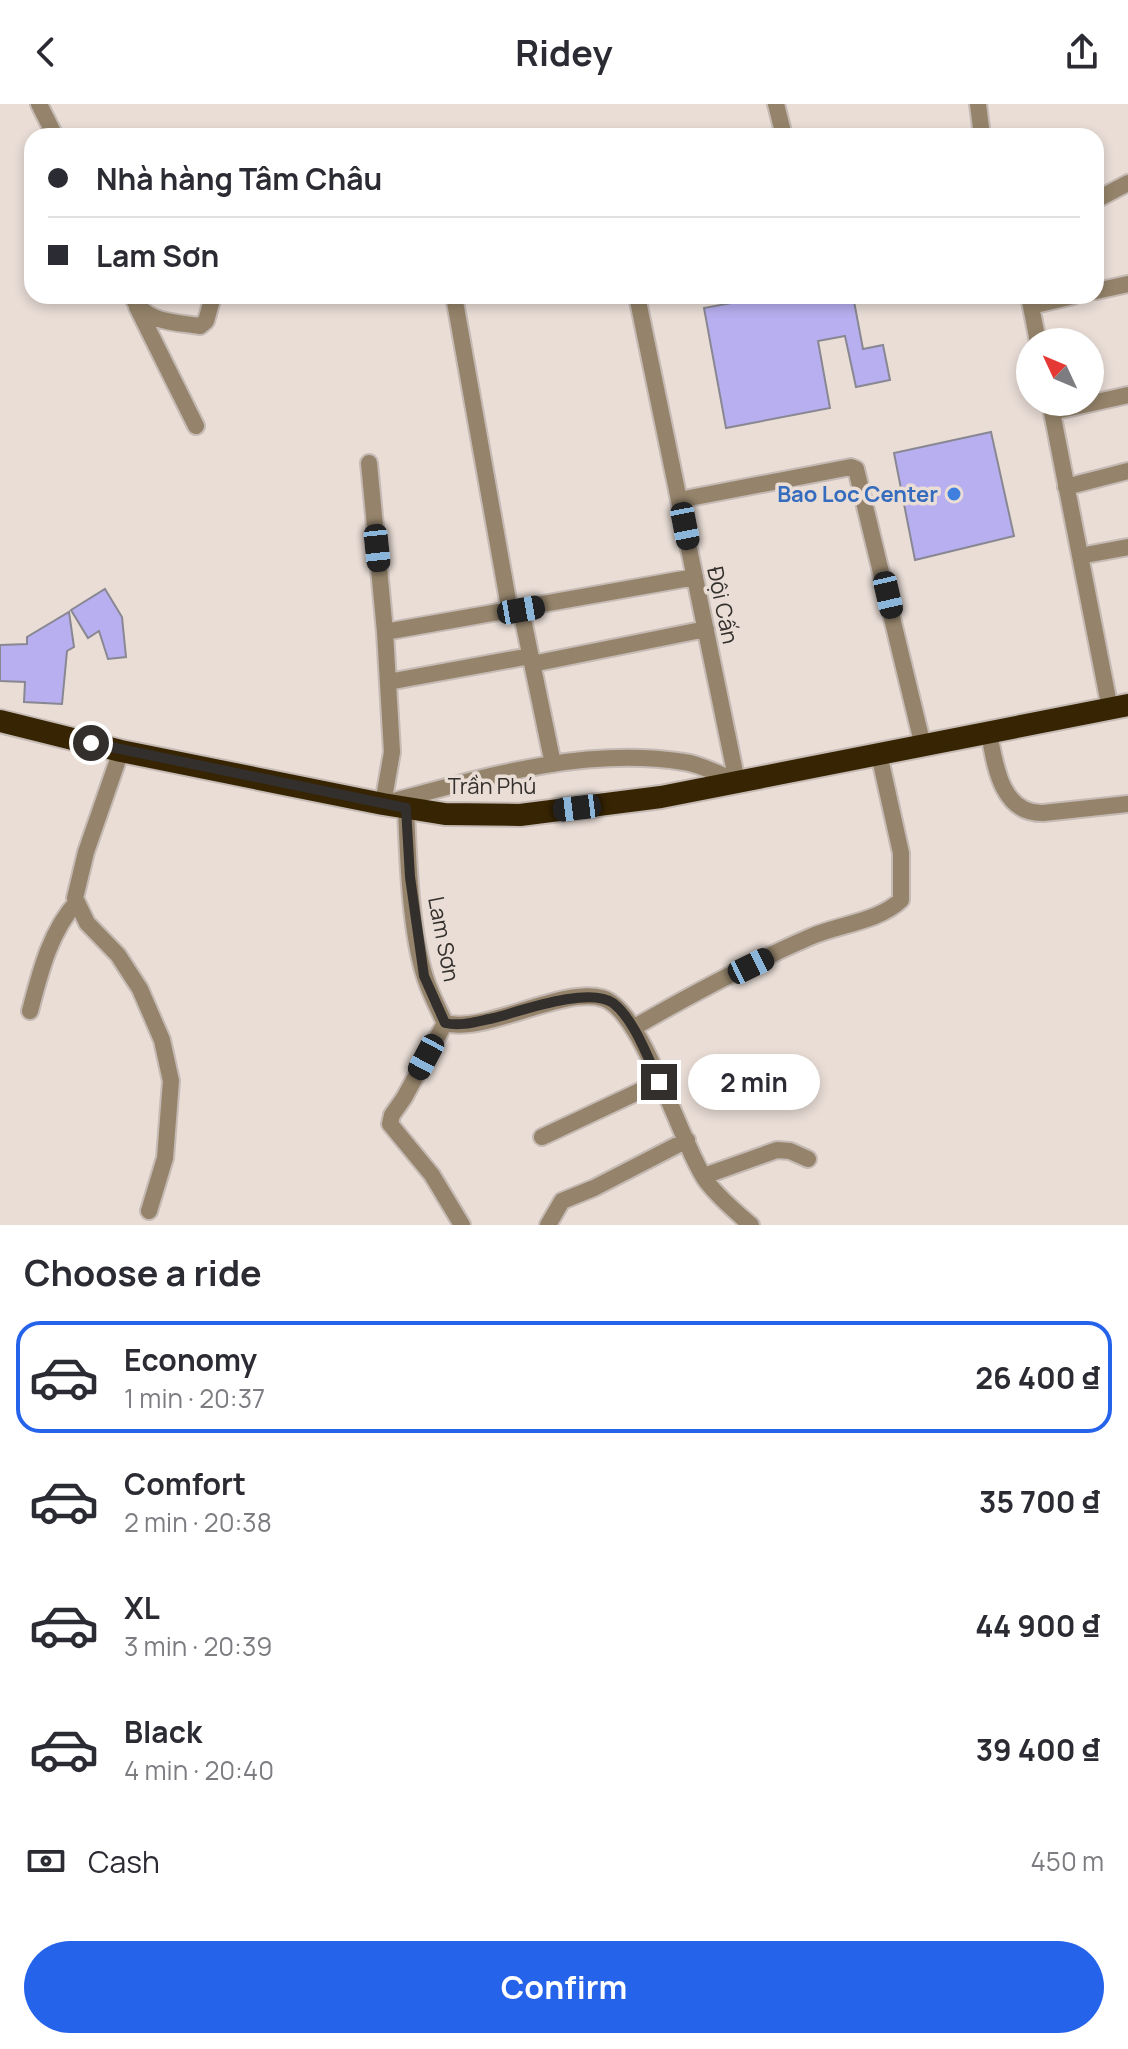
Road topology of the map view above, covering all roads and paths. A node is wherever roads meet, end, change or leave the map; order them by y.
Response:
1 (39, 104) edge
2 (776, 104) edge
3 (978, 104) edge
4 (51, 128) edge
5 (782, 128) edge
6 (981, 128) edge
7 (1128, 183) edge
8 (1104, 196) edge
9 (1128, 284) edge
10 (1104, 289) edge
11 (135, 304) edge
12 (136, 304) edge
13 (211, 304) edge
14 (456, 304) edge
15 (639, 304) edge
16 (1031, 304) edge
17 (1035, 328) edge
18 (1128, 395) edge
19 (1104, 399) edge
20 (1053, 416) edge
21 (196, 426) dead end
22 (369, 463) dead end
23 (1128, 471) edge
24 (1066, 487) junction
25 (679, 500) junction
26 (1128, 547) edge
27 (1080, 556) junction
28 (695, 577) junction
29 (515, 611) junction
30 (706, 629) junction
31 (385, 632) junction
32 (531, 660) junction
33 (388, 682) junction
34 (1119, 707) edge
35 (0, 721) edge
36 (989, 733) junction
37 (923, 746) junction
38 (121, 751) junction
39 (879, 754) junction
40 (553, 764) junction
41 (737, 782) junction
42 (383, 804) junction
43 (1128, 804) edge
44 (406, 808) junction
45 (77, 902) junction
46 (30, 1011) dead end
47 (445, 1023) junction
48 (633, 1028) junction
49 (659, 1082) junction
50 (542, 1137) dead end
51 (687, 1140) junction
52 (808, 1159) dead end
53 (704, 1176) junction
54 (149, 1211) dead end
55 (462, 1225) edge
56 (548, 1225) edge
57 (751, 1225) edge

1 - 4 street
2 - 5 street
3 - 6 street
7 - 8 street
9 - 10 street
11 - 21 street
12 - 13 street
14 - 29 street
15 - 25 street, Đội Cấn
16 - 17 street
18 - 19 street
20 - 24 street
22 - 31 street
23 - 24 street
24 - 27 street
25 - 28 street, Đội Cấn
25 - 37 street
26 - 27 street
27 - 34 street
28 - 29 street
28 - 30 street, Đội Cấn
29 - 31 street
29 - 32 street
30 - 32 street
30 - 41 street, Đội Cấn
31 - 33 street
32 - 33 street
32 - 40 street
33 - 42 street
34 - 36 highway, Trần Phú
35 - 38 highway, Trần Phú
36 - 37 highway, Trần Phú
36 - 43 street
37 - 39 highway, Trần Phú
38 - 42 highway, Trần Phú
38 - 45 street
39 - 41 highway, Trần Phú
39 - 48 street
40 - 41 street
40 - 42 street
41 - 44 highway, Trần Phú
42 - 44 highway, Trần Phú
44 - 47 street, Lam Sơn
45 - 46 street
45 - 54 street
47 - 48 street
47 - 55 street
48 - 49 street
49 - 50 street
49 - 51 street
51 - 53 street
51 - 56 street
52 - 53 street
53 - 57 street

